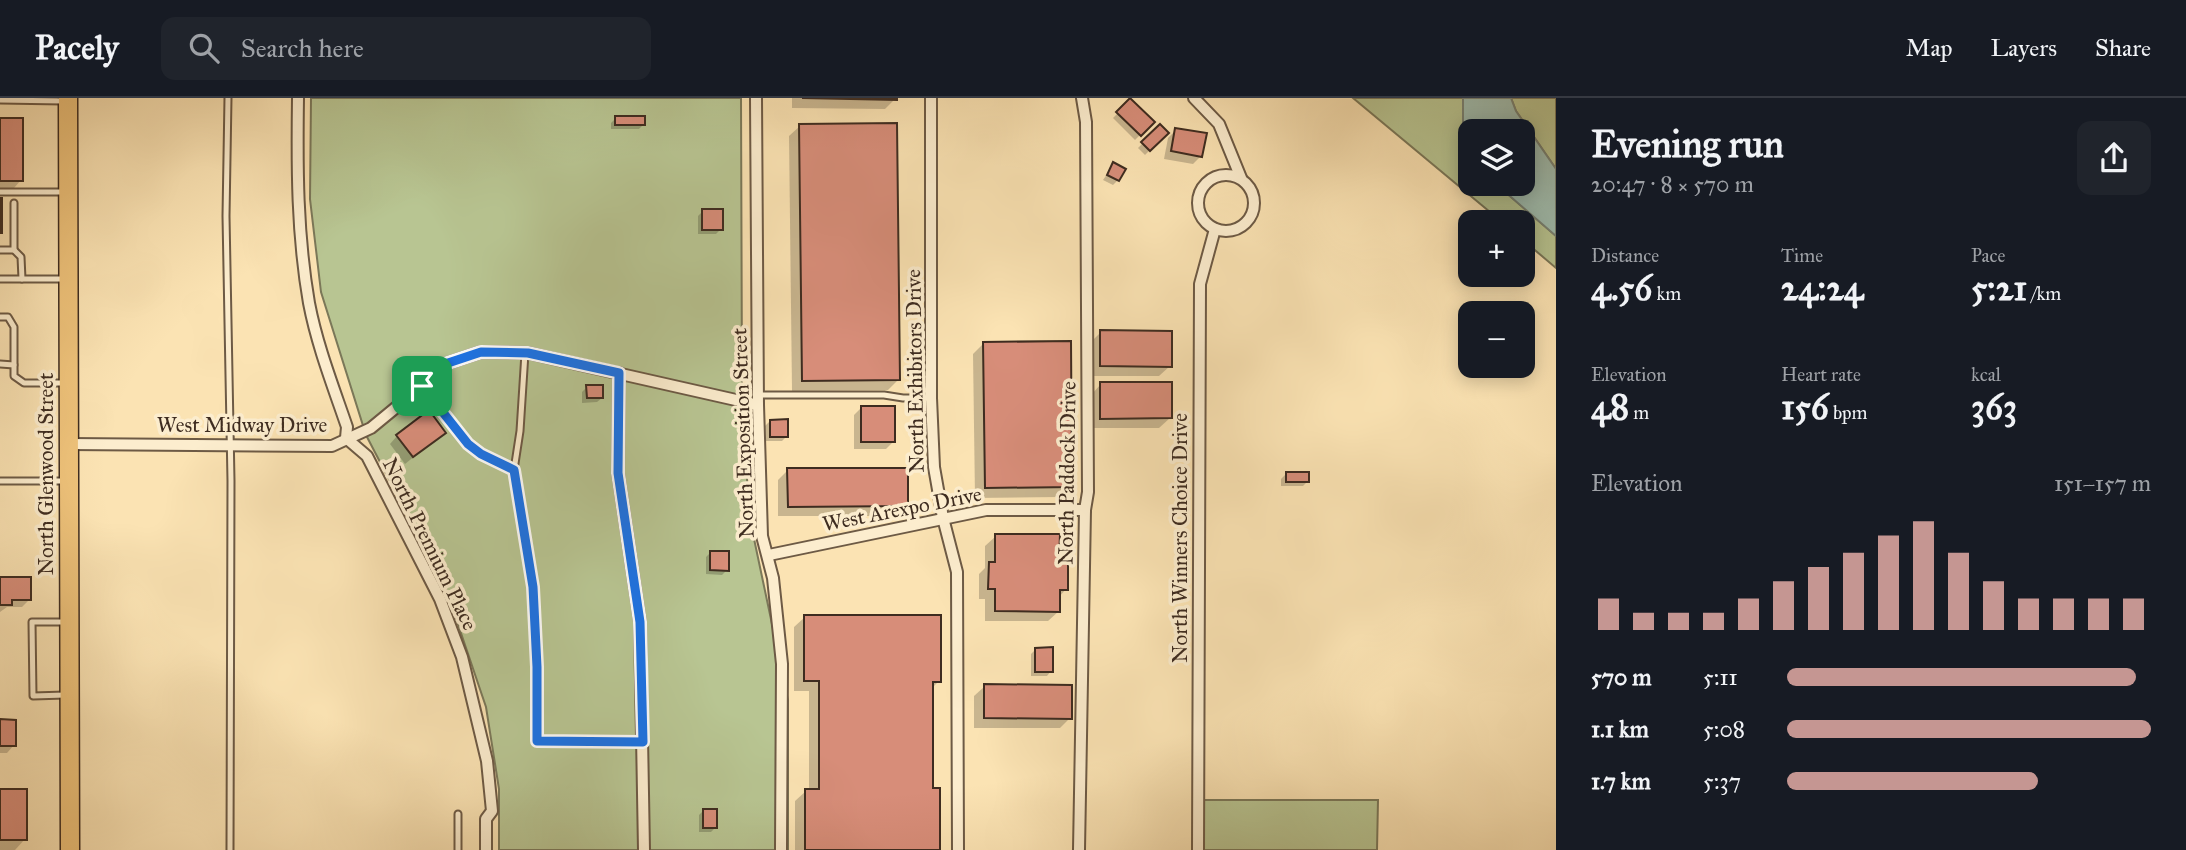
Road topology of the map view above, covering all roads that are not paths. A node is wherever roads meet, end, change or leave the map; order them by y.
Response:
1 (228, 98) edge
2 (298, 98) edge
3 (756, 98) edge
4 (931, 98) edge
5 (1082, 98) edge
6 (1194, 98) edge
7 (68, 99) edge
8 (0, 100) edge
9 (1241, 178) junction
10 (0, 192) edge
11 (68, 192) junction
12 (14, 203) dead end
13 (1215, 229) junction
14 (0, 250) edge
15 (15, 250) junction
16 (0, 279) edge
17 (22, 279) junction
18 (68, 279) junction
19 (0, 317) edge
20 (525, 353) junction
21 (0, 364) edge
22 (14, 365) junction
23 (619, 373) junction
24 (69, 383) junction
25 (422, 386) junction
26 (932, 398) junction
27 (758, 400) junction
28 (346, 439) junction
29 (69, 444) junction
30 (231, 446) junction
31 (514, 470) junction
32 (0, 481) edge
33 (69, 481) junction
34 (1085, 510) junction
35 (943, 518) junction
36 (769, 555) junction
37 (69, 622) junction
38 (70, 695) junction
39 (643, 742) junction
40 (458, 814) dead end
41 (70, 850) edge
42 (230, 850) edge
43 (458, 850) edge
44 (486, 850) edge
45 (644, 850) edge
46 (781, 850) edge
47 (958, 850) edge
48 (1079, 850) edge
49 (1198, 850) edge

1 - 30 lane
2 - 28 street
3 - 27 street, North Exposition Street
4 - 26 street, North Exhibitors Drive
5 - 34 street, North Paddock Drive
6 - 9 street
7 - 8 lane
7 - 11 main road, North Glenwood Street
9 - 13 street
9 - 13 street
10 - 11 lane
11 - 18 main road, North Glenwood Street
12 - 15 lane
13 - 49 street, North Winners Choice Drive
14 - 15 lane
15 - 17 lane
16 - 17 lane
17 - 18 lane
18 - 24 main road, North Glenwood Street
19 - 22 lane
20 - 23 street, West Midway Drive
20 - 25 street, West Midway Drive
20 - 31 lane
21 - 22 lane
22 - 24 lane
23 - 27 street, West Midway Drive
23 - 39 street
24 - 29 main road, North Glenwood Street
25 - 28 street, West Midway Drive
25 - 31 lane
26 - 27 lane
26 - 35 street, North Exhibitors Drive
27 - 36 street, North Exposition Street
28 - 30 street, West Midway Drive
28 - 44 street, North Premium Place
29 - 30 street, West Midway Drive
29 - 33 main road, North Glenwood Street
30 - 42 lane
31 - 39 lane
32 - 33 lane
33 - 37 main road, North Glenwood Street
34 - 35 street, West Arexpo Drive
34 - 48 street, North Paddock Drive
35 - 36 street, West Arexpo Drive
35 - 47 street, North Exhibitors Drive
36 - 46 street, North Exposition Street
37 - 38 main road, North Glenwood Street
37 - 38 lane
38 - 41 main road, North Glenwood Street
39 - 45 street
40 - 43 lane

